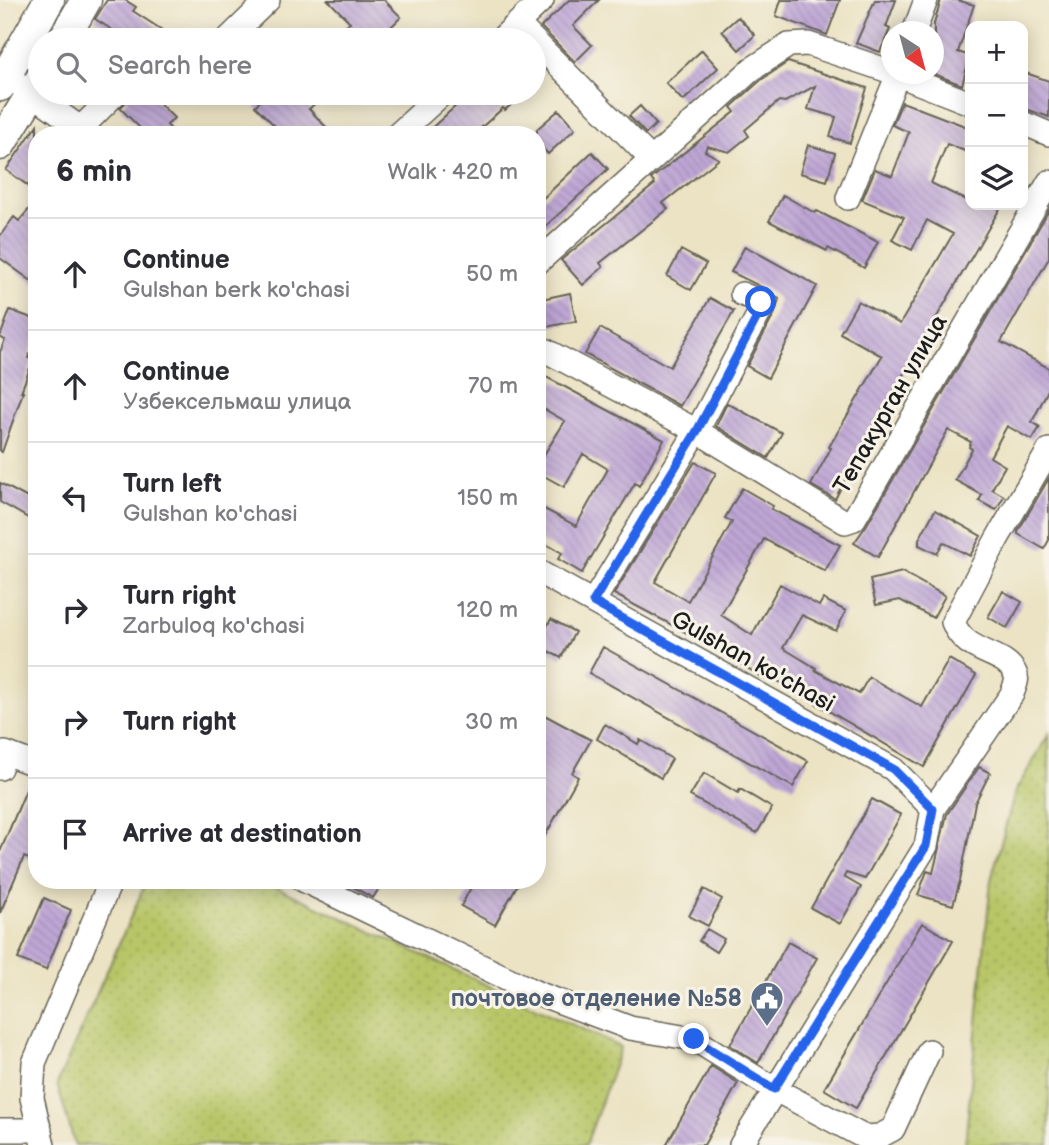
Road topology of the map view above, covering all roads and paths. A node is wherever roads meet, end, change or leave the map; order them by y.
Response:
1 (49, 0) edge
2 (86, 0) edge
3 (268, 0) edge
4 (542, 0) edge
5 (926, 0) edge
6 (918, 21) edge
7 (518, 24) junction
8 (33, 28) edge
9 (70, 28) edge
10 (240, 28) edge
11 (514, 28) edge
12 (522, 28) edge
13 (28, 37) edge
14 (546, 52) edge
15 (881, 68) edge
16 (3, 80) edge
17 (892, 84) edge
18 (923, 84) edge
19 (28, 85) edge
20 (28, 100) edge
21 (965, 101) edge
22 (56, 105) edge
23 (107, 105) edge
24 (430, 105) edge
25 (1028, 125) edge
26 (80, 126) edge
27 (90, 126) edge
28 (407, 126) edge
29 (1049, 134) edge
30 (0, 145) edge
31 (651, 159) junction
32 (1049, 182) edge
33 (848, 198) dead end
34 (546, 255) edge
35 (742, 294) dead end
36 (546, 351) edge
37 (697, 431) junction
38 (1049, 450) edge
39 (546, 576) edge
40 (593, 602) junction
41 (28, 762) edge
42 (0, 768) edge
43 (933, 809) junction
44 (107, 889) edge
45 (322, 889) edge
46 (929, 1051) dead end
47 (774, 1089) junction
48 (0, 1130) edge
49 (41, 1138) edge
50 (741, 1145) edge

1 - 8 main road
2 - 9 main road
3 - 10 street
4 - 7 street
5 - 6 street
7 - 11 street
7 - 12 street
13 - 16 main road
14 - 31 street
15 - 31 street
16 - 19 street
17 - 33 street
18 - 21 street
20 - 30 main road
22 - 26 street
23 - 27 street
24 - 28 street
25 - 29 street
31 - 34 street
32 - 37 street, Тепакурган улица
35 - 37 street
36 - 37 street, Тепакурган улица
37 - 40 street
38 - 43 street
39 - 40 street, Gulshan ko'chasi
40 - 43 street, Gulshan ko'chasi
41 - 42 street
43 - 47 street
44 - 49 street
45 - 47 street
46 - 47 street
47 - 50 street
48 - 49 street

